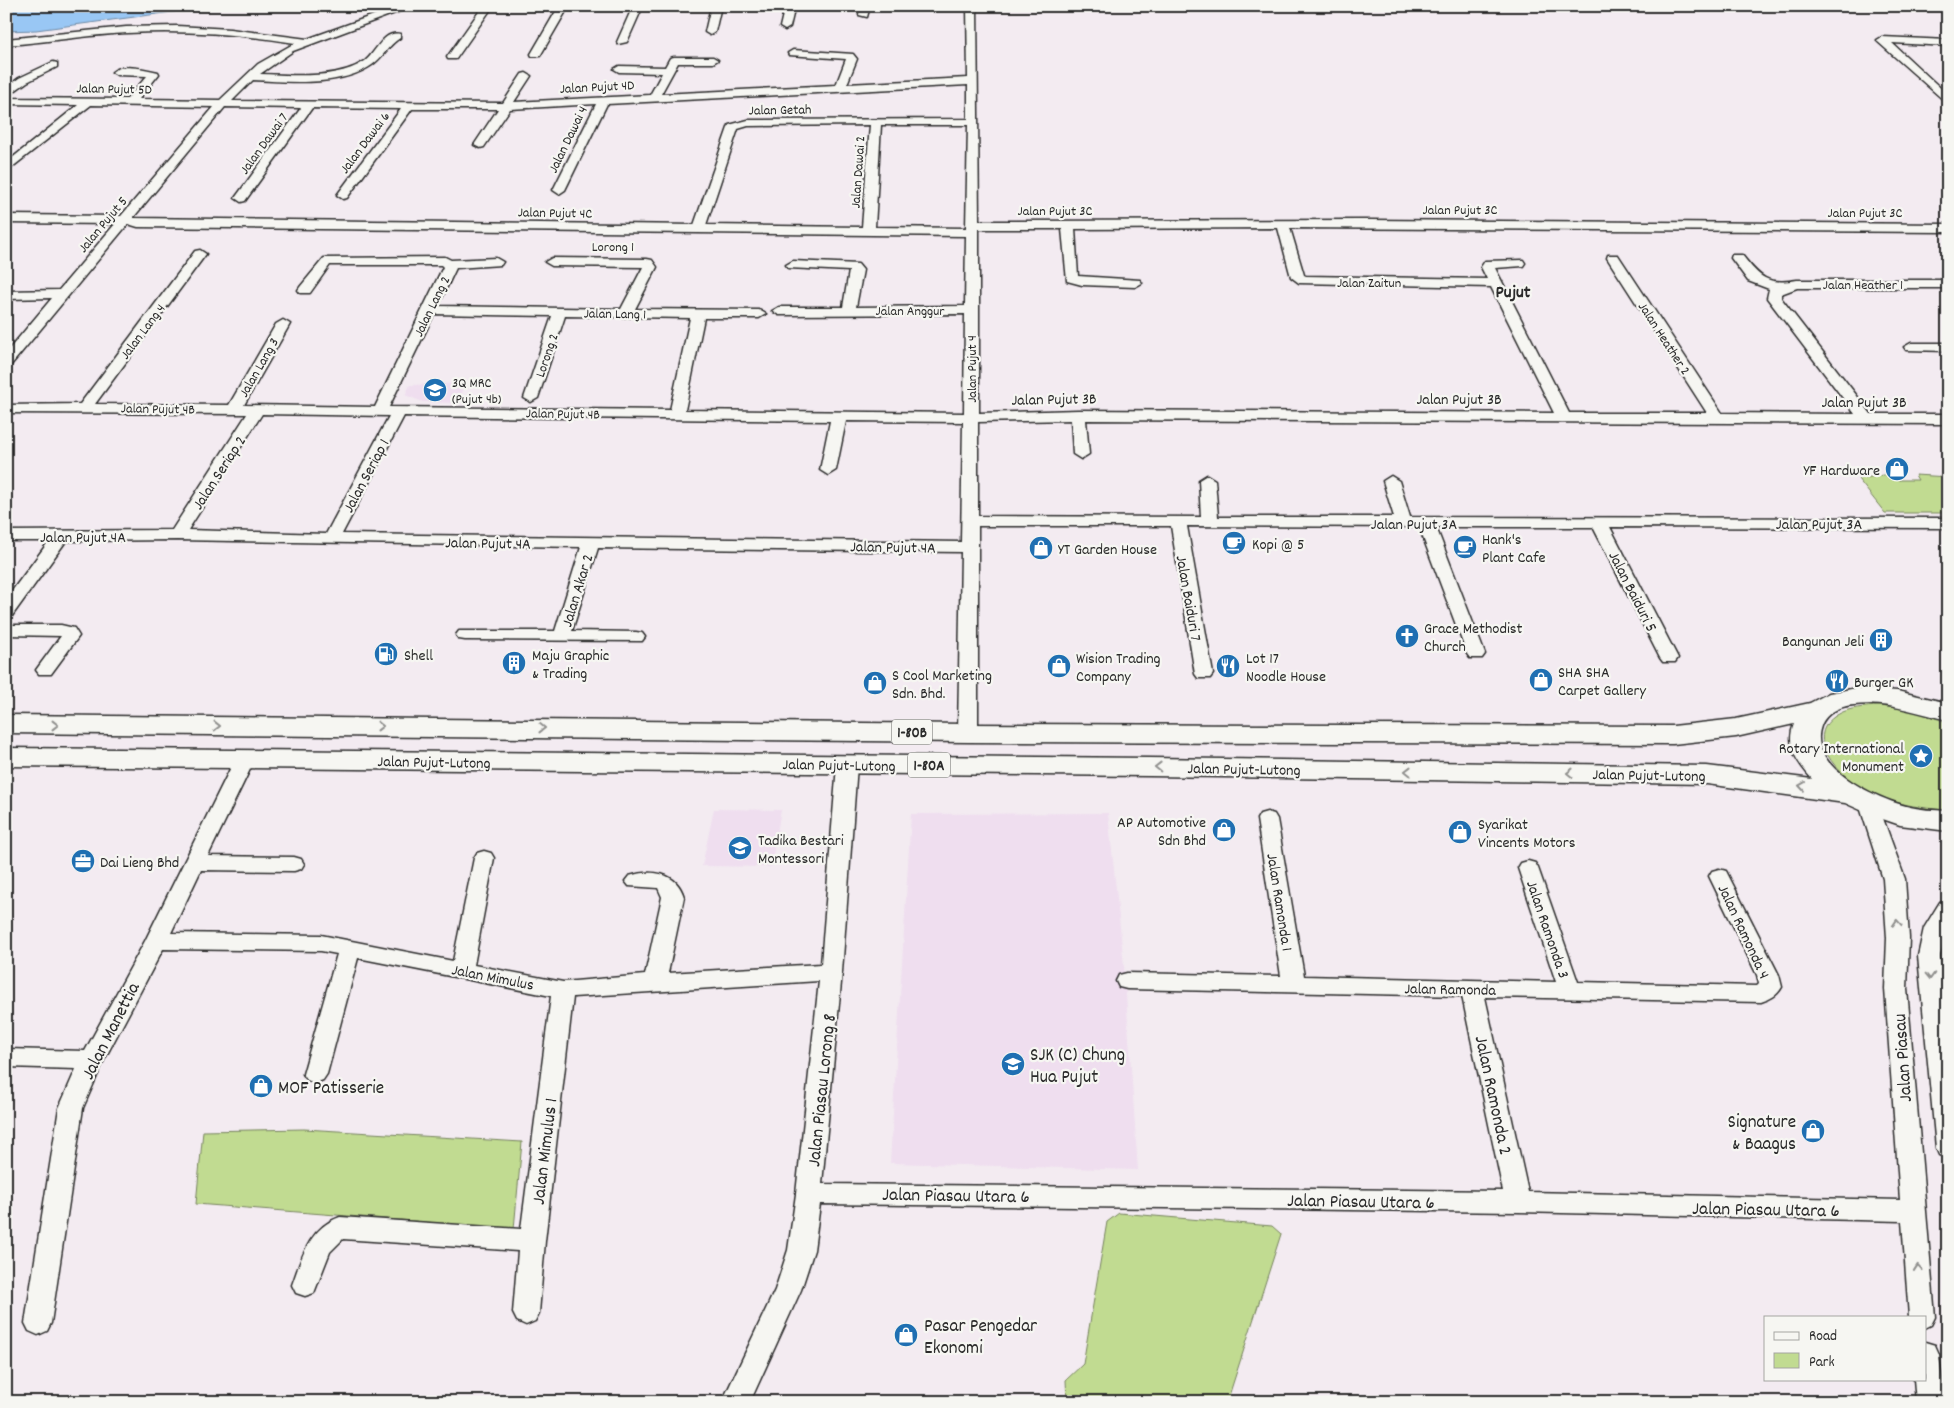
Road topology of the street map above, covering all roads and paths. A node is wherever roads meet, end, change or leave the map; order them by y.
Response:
1 (408, 6) edge
2 (488, 6) edge
3 (564, 6) edge
4 (638, 6) edge
5 (716, 6) edge
6 (790, 6) edge
7 (972, 6) edge
8 (785, 27) dead end
9 (710, 32) dead end
10 (396, 36) dead end
11 (6, 42) edge
12 (306, 42) junction
13 (622, 42) dead end
14 (1948, 43) edge
15 (793, 53) dead end
16 (536, 54) dead end
17 (452, 57) dead end
18 (713, 60) dead end
19 (53, 65) dead end
20 (619, 70) dead end
21 (668, 70) junction
22 (117, 72) dead end
23 (526, 76) dead end
24 (250, 77) junction
25 (974, 81) junction
26 (840, 88) junction
27 (6, 94) edge
28 (654, 98) junction
29 (1948, 100) edge
30 (6, 101) edge
31 (603, 101) junction
32 (87, 103) junction
33 (130, 103) junction
34 (221, 105) junction
35 (309, 105) junction
36 (409, 106) junction
37 (506, 106) junction
38 (876, 122) junction
39 (973, 122) junction
40 (480, 146) dead end
41 (6, 169) edge
42 (559, 190) dead end
43 (343, 195) dead end
44 (241, 198) dead end
45 (6, 219) edge
46 (122, 223) junction
47 (1283, 224) junction
48 (1068, 225) junction
49 (6, 226) edge
50 (972, 228) junction
51 (1948, 228) edge
52 (699, 229) junction
53 (868, 231) junction
54 (200, 254) dead end
55 (1613, 258) dead end
56 (1737, 258) dead end
57 (496, 262) dead end
58 (552, 262) dead end
59 (1518, 263) dead end
60 (449, 264) junction
61 (792, 265) dead end
62 (1135, 283) dead end
63 (1496, 283) junction
64 (1948, 284) edge
65 (1778, 288) junction
66 (306, 290) dead end
67 (63, 294) junction
68 (6, 295) edge
69 (430, 310) junction
70 (849, 310) junction
71 (971, 310) junction
72 (779, 311) dead end
73 (560, 312) junction
74 (626, 313) junction
75 (698, 314) junction
76 (759, 314) dead end
77 (283, 324) dead end
78 (1911, 347) dead end
79 (1948, 347) edge
80 (6, 362) edge
81 (531, 398) dead end
82 (84, 408) junction
83 (6, 409) edge
84 (234, 409) junction
85 (258, 409) junction
86 (380, 411) junction
87 (399, 411) junction
88 (677, 414) junction
89 (1078, 415) junction
90 (839, 416) junction
91 (1563, 416) junction
92 (1717, 417) junction
93 (970, 418) junction
94 (1866, 418) junction
95 (1948, 419) edge
96 (1081, 454) dead end
97 (828, 470) dead end
98 (1207, 480) dead end
99 (1391, 481) dead end
100 (970, 521) junction
101 (1178, 522) junction
102 (1210, 522) junction
103 (1404, 523) junction
104 (1426, 523) junction
105 (1948, 523) edge
106 (1600, 524) junction
107 (177, 535) junction
108 (6, 536) edge
109 (61, 536) junction
110 (331, 540) junction
111 (590, 543) junction
112 (969, 547) junction
113 (6, 612) edge
114 (6, 630) edge
115 (465, 635) dead end
116 (562, 636) junction
117 (636, 637) dead end
118 (1476, 654) dead end
119 (1669, 658) dead end
120 (45, 670) dead end
121 (1204, 674) dead end
122 (1816, 710) junction
123 (1948, 712) edge
124 (6, 724) edge
125 (968, 733) junction
126 (6, 757) edge
127 (245, 759) junction
128 (847, 765) junction
129 (1859, 799) junction
130 (1267, 819) dead end
131 (1948, 820) edge
132 (484, 858) dead end
133 (194, 863) junction
134 (294, 864) dead end
135 (1528, 868) dead end
136 (1719, 876) dead end
137 (636, 880) dead end
138 (1948, 907) edge
139 (156, 941) junction
140 (350, 948) junction
141 (462, 970) junction
142 (831, 972) junction
143 (655, 982) junction
144 (1127, 982) dead end
145 (1294, 985) junction
146 (1771, 987) joint
147 (1472, 989) junction
148 (564, 990) junction
149 (1570, 990) junction
150 (6, 1058) edge
151 (92, 1060) junction
152 (315, 1074) dead end
153 (1948, 1148) edge
154 (810, 1194) junction
155 (1518, 1202) junction
156 (1912, 1211) junction
157 (532, 1241) junction
158 (305, 1285) dead end
159 (526, 1313) dead end
160 (1922, 1316) edge
161 (38, 1323) dead end
162 (1926, 1364) edge
163 (736, 1402) edge
164 (1930, 1402) edge

1 - 12 street
2 - 17 street
3 - 16 street
4 - 13 street
5 - 9 street
6 - 8 street
7 - 25 street, Jalan Pujut 4
10 - 24 street
11 - 12 street
12 - 24 street
14 - 29 street
15 - 26 street
18 - 21 street
19 - 27 street
20 - 21 street
21 - 28 street
22 - 33 street
23 - 37 street
24 - 34 street
25 - 26 street, Jalan Pujut 4D
25 - 39 street, Jalan Pujut 4
26 - 28 street, Jalan Pujut 4D
28 - 31 street, Jalan Pujut 4D
30 - 32 street, Jalan Pujut 5D
31 - 37 street, Jalan Pujut 4D
31 - 42 street, Jalan Dawai 4
32 - 33 street, Jalan Pujut 5D
32 - 41 street
33 - 34 street, Jalan Pujut 5D
34 - 35 street, Jalan Pujut 4D
34 - 46 street, Jalan Pujut 5
35 - 36 street, Jalan Pujut 4D
35 - 44 street, Jalan Dawai 7
36 - 37 street, Jalan Pujut 4D
36 - 43 street, Jalan Dawai 6
37 - 40 street
38 - 39 street, Jalan Dawai 2
38 - 52 street, Jalan Getah
38 - 53 street, Jalan Dawai 2
39 - 50 street, Jalan Pujut 4
45 - 46 street
46 - 49 street, Jalan Pujut 4C
46 - 52 street, Jalan Pujut 4C
46 - 67 street, Jalan Pujut 5
47 - 48 street, Jalan Pujut 3C
47 - 51 street, Jalan Pujut 3C
47 - 63 street, Jalan Zaitun
48 - 50 street, Jalan Pujut 3C
48 - 62 street
50 - 53 street, Jalan Pujut 4C
50 - 71 street, Jalan Pujut 4
52 - 53 street, Jalan Pujut 4C
54 - 82 street, Jalan Lang 4
55 - 92 street, Jalan Heather 2
56 - 65 street
57 - 60 street
58 - 74 street, Lorong 1
59 - 63 street
60 - 66 street, Jalan Lang 2
60 - 69 street, Jalan Lang 2
61 - 70 street
63 - 91 street
64 - 65 street, Jalan Heather 1
65 - 94 street
67 - 68 street
67 - 80 street, Jalan Pujut 5
69 - 73 street, Jalan Lang 1
69 - 86 street, Jalan Lang 2
70 - 71 street, Jalan Anggur
70 - 72 street, Jalan Anggur
71 - 93 street, Jalan Pujut 4
73 - 74 street, Jalan Lang 1
73 - 81 street, Lorong 2
74 - 75 street, Jalan Lang 1
75 - 76 street, Jalan Lang 1
75 - 88 street
77 - 84 street, Jalan Lang 3
78 - 79 street
82 - 83 street, Jalan Pujut 4B
82 - 84 street, Jalan Pujut 4B
84 - 85 street, Jalan Pujut 4B
85 - 86 street, Jalan Pujut 4B
85 - 107 street, Jalan Seriap 2
86 - 87 street, Jalan Pujut 4B
87 - 88 street, Jalan Pujut 4B
87 - 110 street, Jalan Seriap 1
88 - 90 street, Jalan Pujut 4B
89 - 91 street, Jalan Pujut 3B
89 - 93 street, Jalan Pujut 3B
89 - 96 street
90 - 93 street, Jalan Pujut 4B
90 - 97 street
91 - 92 street, Jalan Pujut 3B
92 - 94 street, Jalan Pujut 3B
93 - 100 street, Jalan Pujut 4
94 - 95 street, Jalan Pujut 3B
98 - 102 street
99 - 103 street
100 - 101 street, Jalan Pujut 3A
100 - 112 street, Jalan Pujut 4
101 - 102 street, Jalan Pujut 3A
101 - 121 street, Jalan Baiduri 7
102 - 103 street, Jalan Pujut 3A
103 - 104 street, Jalan Pujut 3A
104 - 106 street, Jalan Pujut 3A
104 - 118 street
105 - 106 street, Jalan Pujut 3A
106 - 119 street, Jalan Baiduri 5
107 - 109 street, Jalan Pujut 4A
107 - 110 street, Jalan Pujut 4A
108 - 109 street, Jalan Pujut 4A
109 - 113 street
110 - 111 street, Jalan Pujut 4A
111 - 112 street, Jalan Pujut 4A
111 - 116 street, Jalan Akar 2
112 - 125 street, Jalan Pujut 4
114 - 120 street
115 - 116 street, Jalan Akar 2
116 - 117 street, Jalan Akar 2
122 - 123 highway, Jalan Pujut-Lutong
122 - 125 highway, Jalan Pujut-Lutong / 1-80B
122 - 129 highway
124 -> 125 highway, Jalan Pujut-Lutong / 1-80B
126 - 127 highway, Jalan Pujut-Lutong / 1-80A
127 - 128 highway, Jalan Pujut-Lutong / 1-80A
127 - 133 street, Jalan Manettia
129 -> 128 highway, Jalan Pujut-Lutong / 1-80A
128 - 142 street, Jalan Piasau Lorong 8
129 - 131 highway
156 -> 129 street, Jalan Piasau
130 - 145 street, Jalan Ramonda 1
132 - 141 street
133 - 134 street
133 - 139 street, Jalan Manettia
135 - 149 street, Jalan Ramonda 3
136 - 146 street, Jalan Ramonda 4
137 - 143 street
138 -> 153 street, Jalan Piasau
139 - 140 street, Jalan Mimulus
139 - 151 street, Jalan Manettia
140 - 141 street, Jalan Mimulus
140 - 152 street
141 - 148 street, Jalan Mimulus
142 - 143 street, Jalan Mimulus
142 - 154 street, Jalan Piasau Lorong 8
143 - 148 street, Jalan Mimulus
144 - 145 street, Jalan Ramonda
145 - 147 street, Jalan Ramonda
146 - 149 street, Jalan Ramonda
147 - 149 street, Jalan Ramonda
147 - 155 street, Jalan Ramonda 2
148 - 157 street, Jalan Mimulus 1
150 - 151 street
151 - 161 street, Jalan Manettia
154 - 155 street, Jalan Piasau Utara 6
154 - 163 street, Jalan Piasau Lorong 8
155 - 156 street, Jalan Piasau Utara 6
160 -> 156 street, Jalan Piasau
157 - 158 street
157 - 159 street, Jalan Mimulus 1
162 - 164 street

